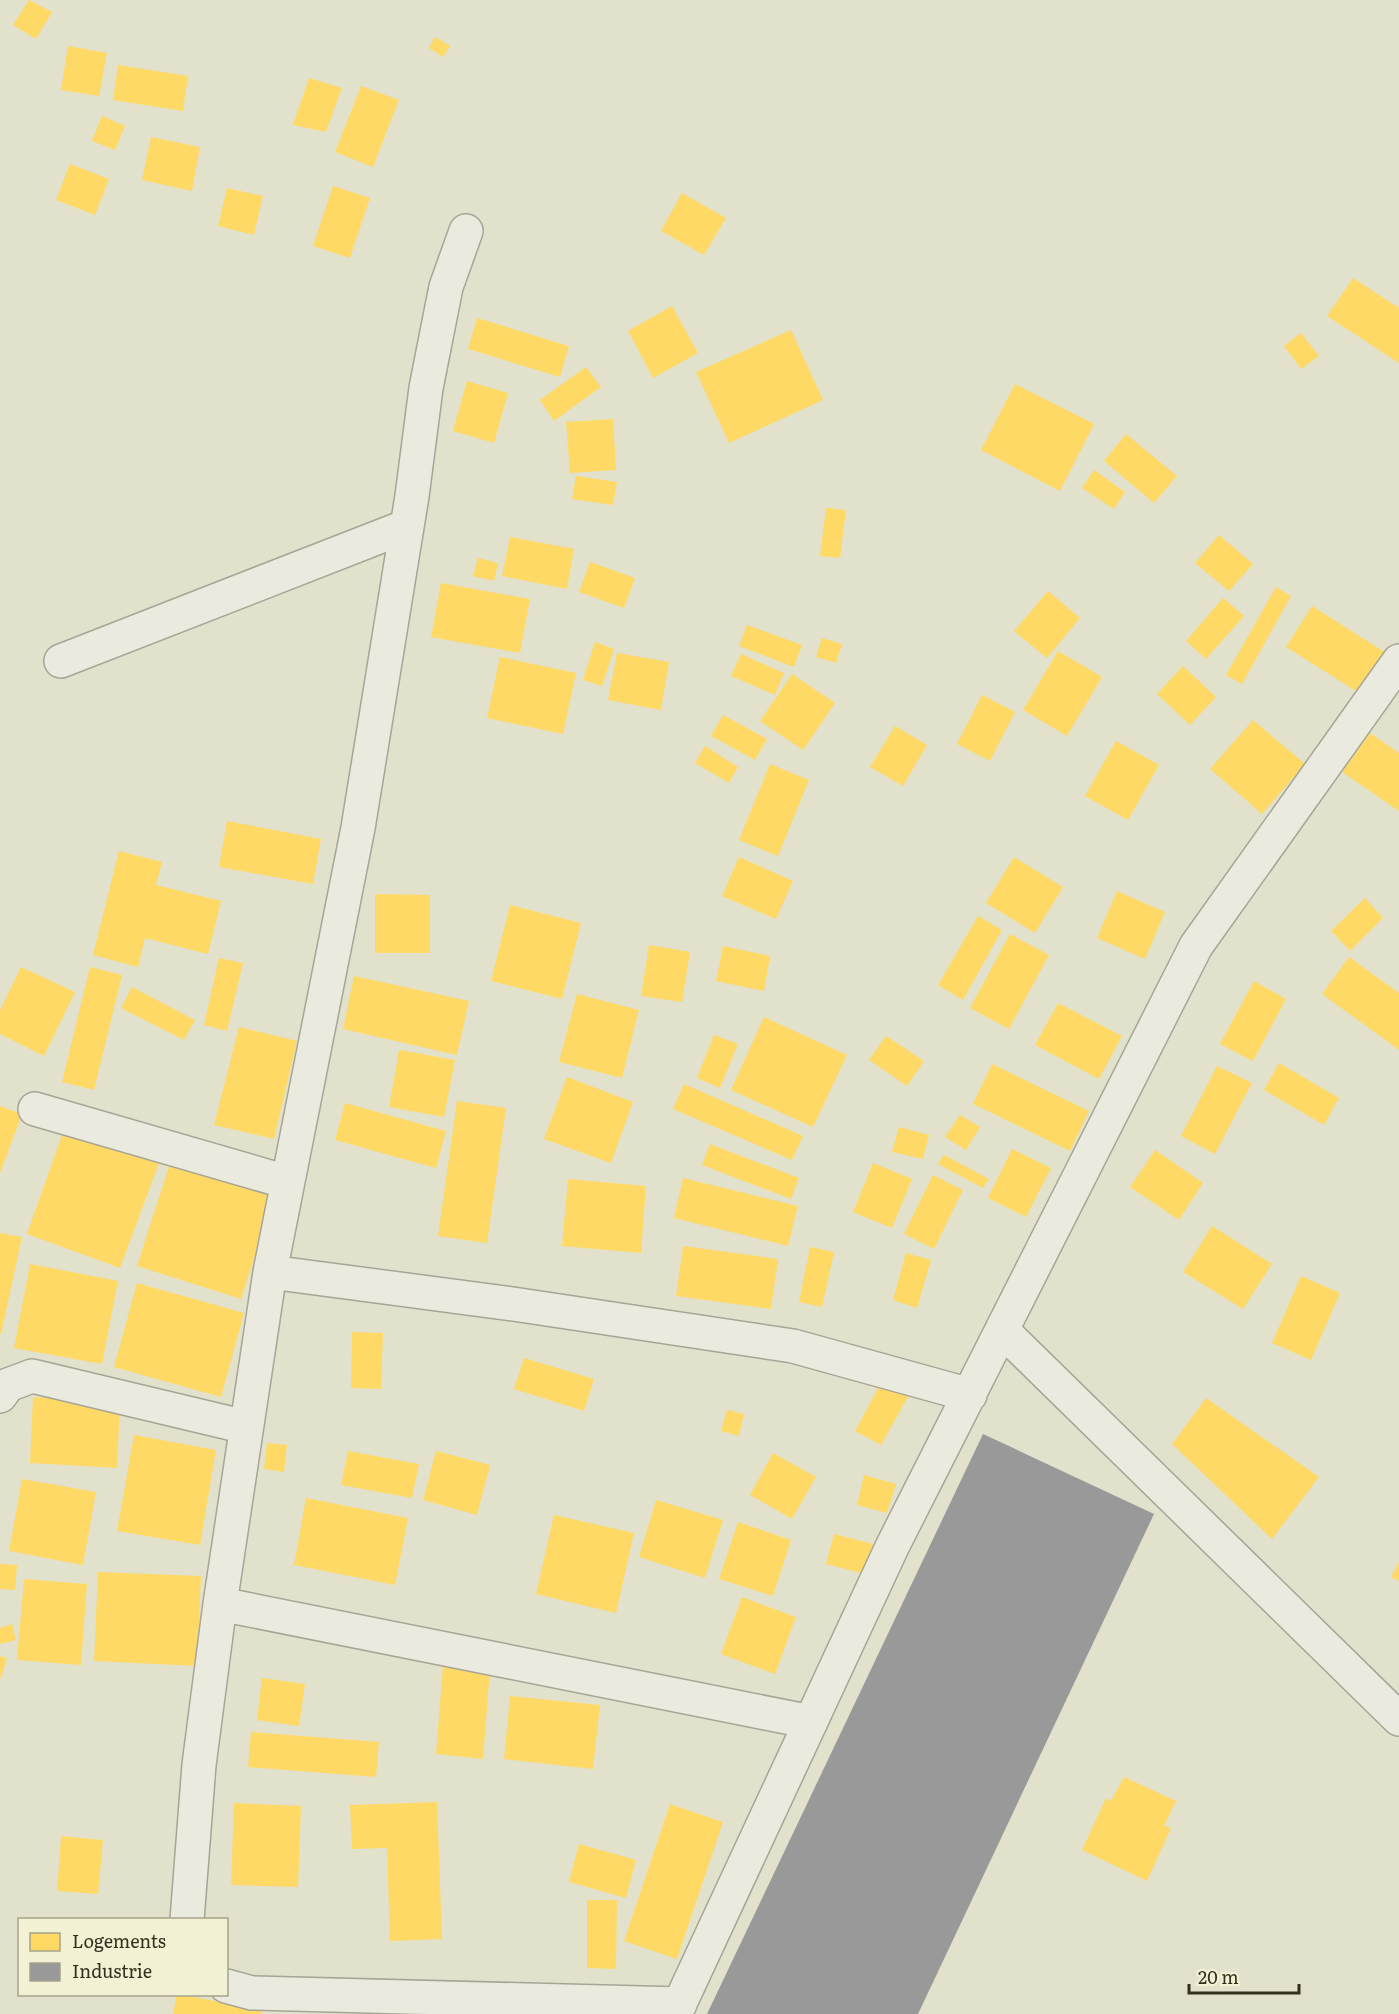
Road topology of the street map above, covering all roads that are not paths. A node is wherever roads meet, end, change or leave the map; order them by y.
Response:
1 (466, 231) dead end
2 (407, 526) junction
3 (61, 661) dead end
4 (1399, 661) edge
5 (35, 1109) dead end
6 (288, 1182) junction
7 (270, 1272) junction
8 (1003, 1331) junction
9 (970, 1395) junction
10 (0, 1396) edge
11 (246, 1427) junction
12 (220, 1604) junction
13 (1399, 1719) edge
14 (811, 1722) junction
15 (187, 1918) edge
16 (228, 1987) edge
17 (677, 2009) edge

1 - 2 street
2 - 3 street
2 - 6 street
4 - 8 street
5 - 6 street
6 - 7 street
7 - 9 street
7 - 11 street
8 - 9 street
8 - 13 street
9 - 14 street
10 - 11 street
11 - 12 street
12 - 14 street
12 - 15 street
14 - 17 street
16 - 17 street

